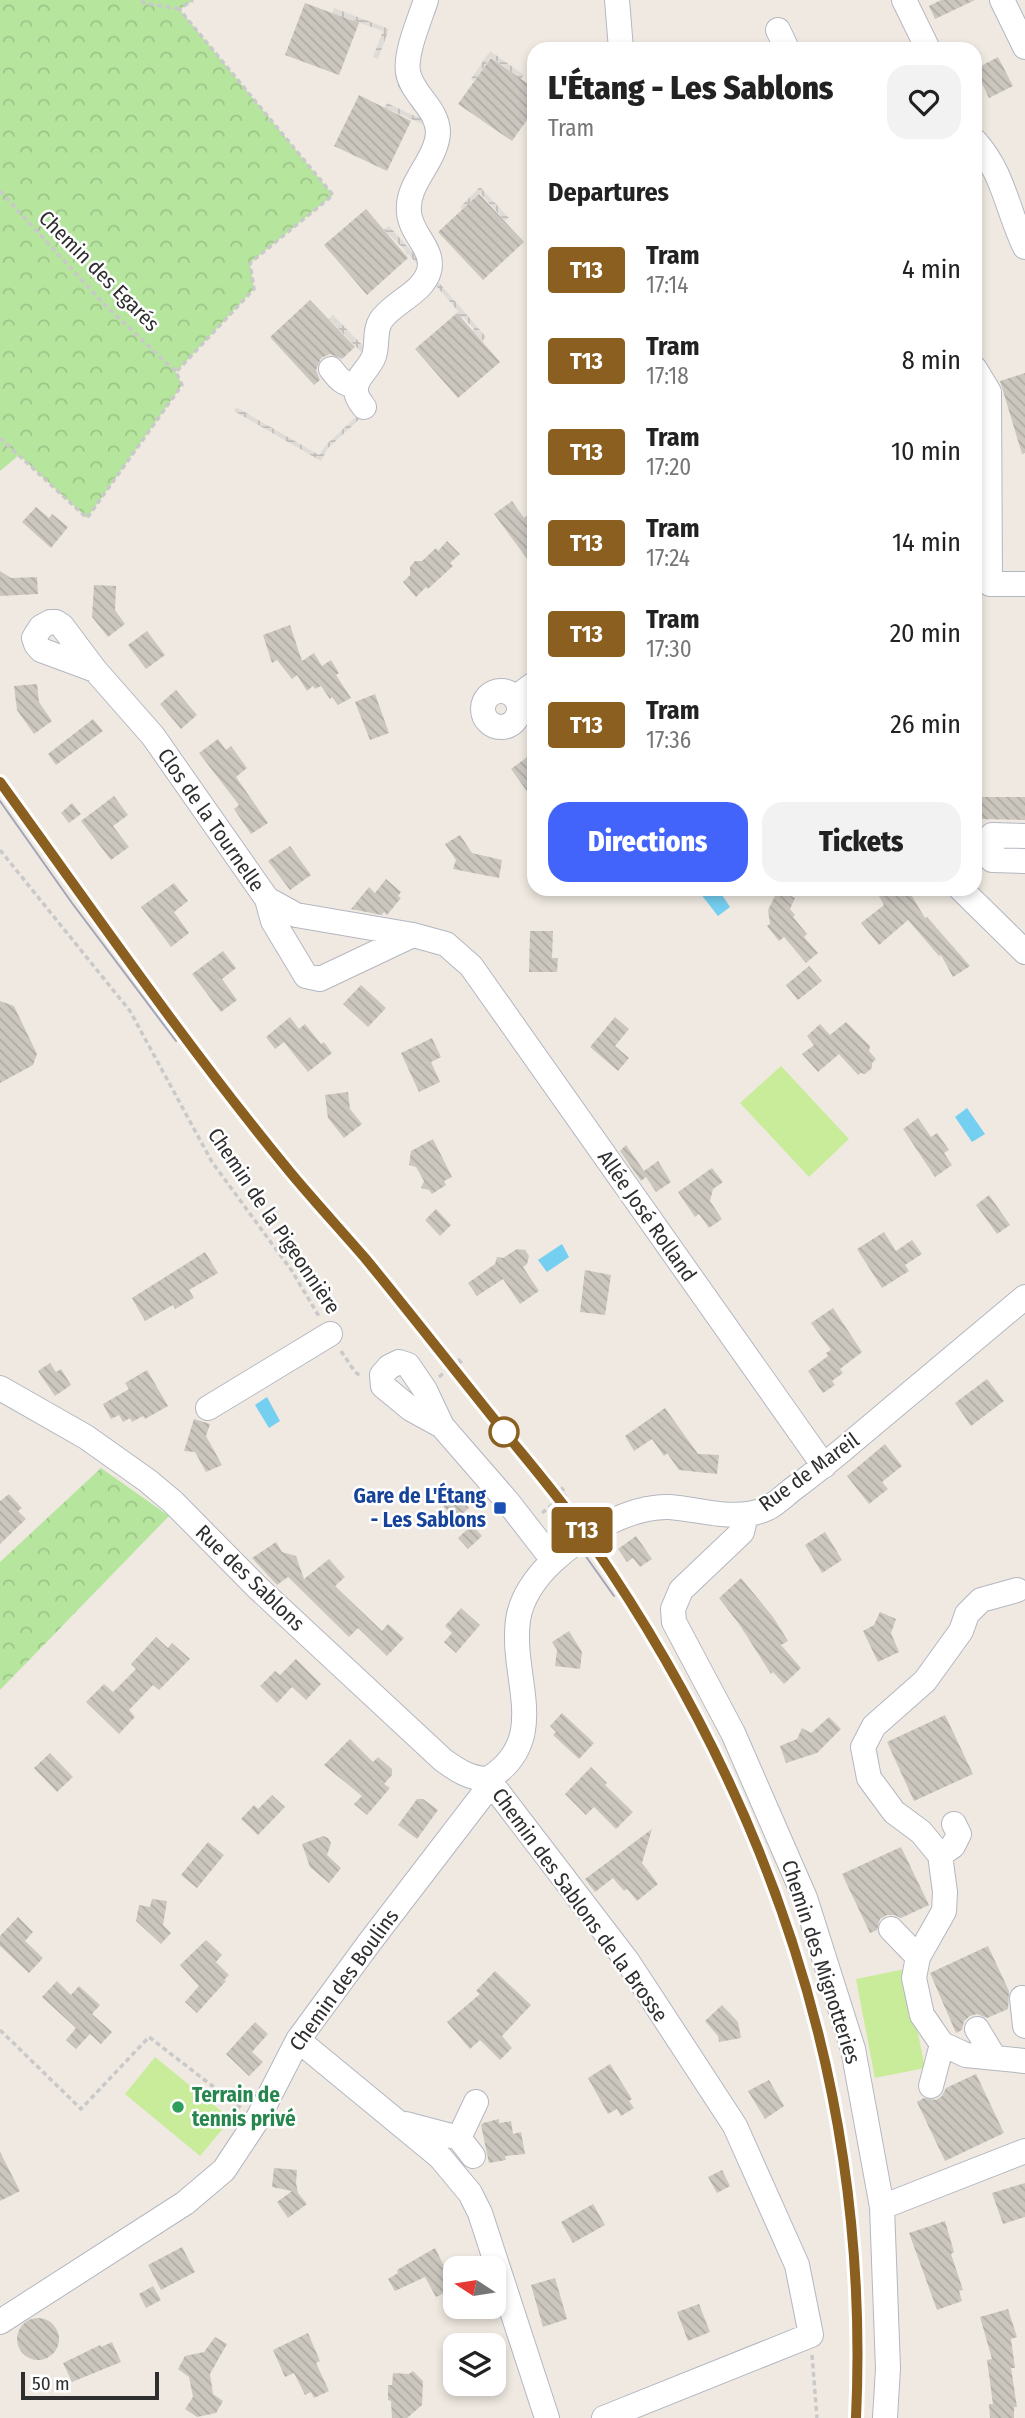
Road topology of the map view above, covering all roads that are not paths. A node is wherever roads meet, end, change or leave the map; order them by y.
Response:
1 (426, 0) edge
2 (617, 0) edge
3 (904, 0) edge
4 (1002, 0) edge
5 (620, 42) edge
6 (925, 42) edge
7 (1025, 47) edge
8 (982, 149) edge
9 (1025, 247) edge
10 (331, 369) dead end
11 (982, 380) edge
12 (982, 524) edge
13 (1025, 583) edge
14 (95, 670) dead end
15 (1025, 836) edge
16 (1025, 860) edge
17 (968, 896) edge
18 (267, 899) junction
19 (413, 935) junction
20 (1025, 952) edge
21 (471, 966) joint
22 (1025, 1297) edge
23 (330, 1334) road end
24 (383, 1381) road end
25 (0, 1388) edge
26 (208, 1408) dead end
27 (824, 1466) junction
28 (746, 1515) junction
29 (553, 1560) junction
30 (1022, 1593) edge
31 (489, 1781) junction
32 (954, 1824) dead end
33 (940, 1855) junction
34 (891, 1929) dead end
35 (918, 1956) junction
36 (1022, 1998) dead end
37 (1025, 2026) edge
38 (977, 2029) dead end
39 (298, 2040) junction
40 (942, 2044) junction
41 (994, 2057) junction
42 (1025, 2061) edge
43 (932, 2086) dead end
44 (476, 2102) dead end
45 (398, 2123) junction
46 (1025, 2151) edge
47 (882, 2207) junction
48 (0, 2322) edge
49 (547, 2418) edge
50 (604, 2418) edge
51 (886, 2418) edge

1 - 10 street
2 - 5 street
3 - 6 street
4 - 7 street
8 - 9 street
11 - 12 street
12 - 13 street
14 - 18 street, Clos de la Tournelle
15 - 16 street
17 - 20 street
18 - 19 street, Clos de la Tournelle
18 - 19 street
19 - 21 street, Clos de la Tournelle
21 - 27 street, Allée José Rolland
22 - 27 street, Rue de Mareil
23 - 26 street
24 - 29 street
25 - 31 street, Rue des Sablons
27 - 28 street, Rue de Mareil
28 - 29 street, Rue de Mareil
28 - 47 street, Chemin des Mignotteries
29 - 31 street, Rue de Mareil
30 - 33 street
31 - 39 street, Chemin des Boulins
31 - 50 street, Chemin des Sablons de la Brosse
32 - 33 street
33 - 35 street
34 - 35 street
35 - 40 street
36 - 37 street
38 - 41 street
39 - 45 street
39 - 48 street, Chemin des Boulins
40 - 41 street
40 - 43 street
41 - 42 street
44 - 45 street
45 - 49 street
46 - 47 street
47 - 51 street, Chemin des Mignotteries

